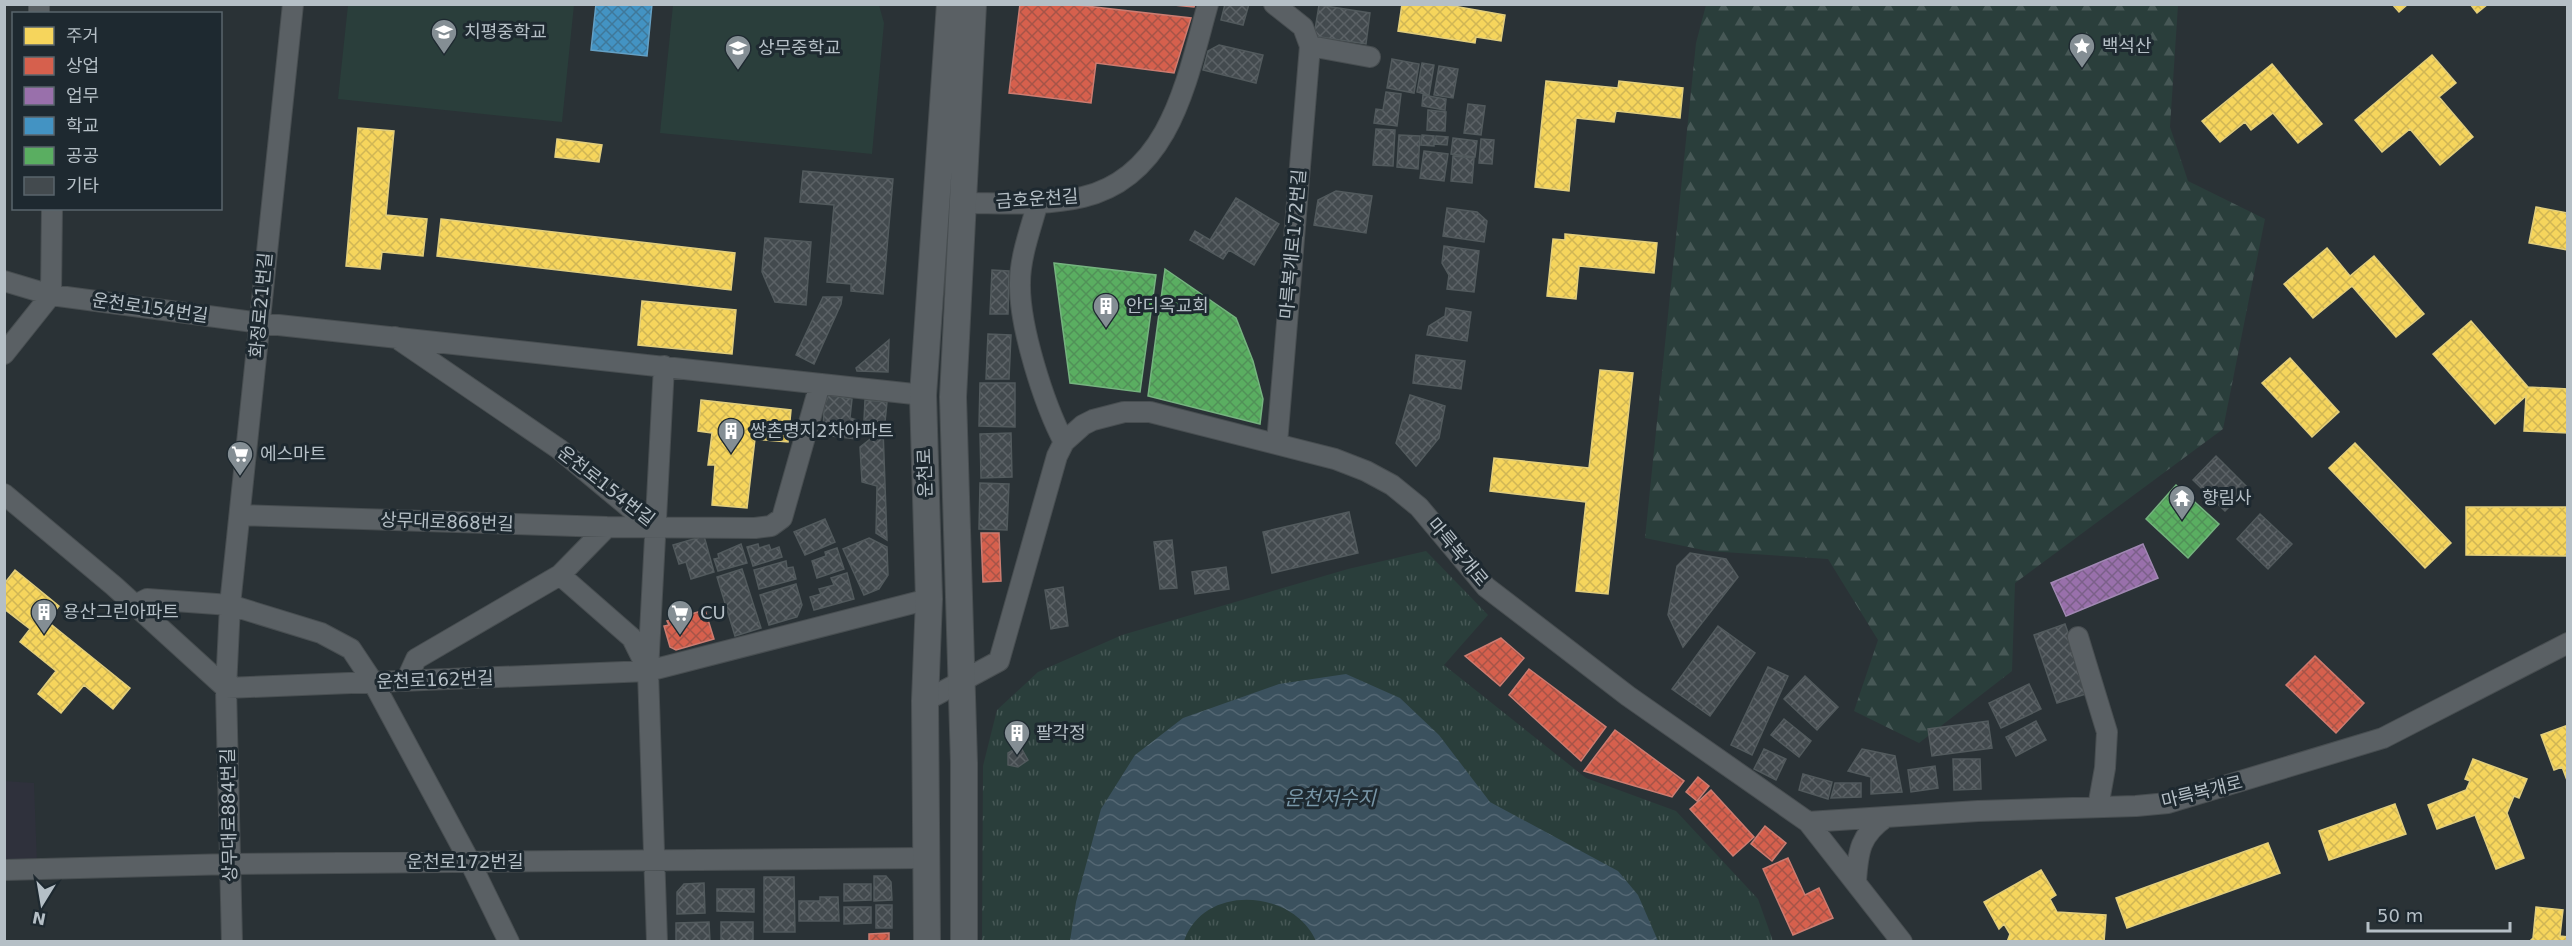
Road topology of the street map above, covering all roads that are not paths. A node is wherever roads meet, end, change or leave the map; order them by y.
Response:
1 (293, 4) edge
2 (950, 4) edge
3 (973, 4) edge
4 (1208, 4) edge
5 (1274, 4) edge
6 (1310, 46) junction
7 (1370, 57) dead end
8 (1038, 202) junction
9 (964, 203) junction
10 (52, 210) edge
11 (4, 281) edge
12 (51, 295) junction
13 (260, 323) junction
14 (393, 336) junction
15 (4, 354) edge
16 (664, 366) junction
17 (820, 384) junction
18 (923, 395) junction
19 (1064, 442) junction
20 (1277, 442) junction
21 (4, 494) edge
22 (240, 515) junction
23 (607, 527) junction
24 (654, 528) junction
25 (560, 575) junction
26 (929, 598) junction
27 (135, 605) junction
28 (230, 605) junction
29 (2078, 637) dead end
30 (2568, 643) edge
31 (648, 671) junction
32 (406, 681) junction
33 (373, 682) junction
34 (961, 682) junction
35 (226, 688) junction
36 (925, 701) junction
37 (2098, 807) junction
38 (1886, 817) junction
39 (1808, 822) junction
40 (926, 858) junction
41 (656, 861) junction
42 (470, 862) junction
43 (231, 864) junction
44 (4, 870) edge
45 (1856, 881) junction
46 (232, 942) edge
47 (509, 942) edge
48 (657, 942) edge
49 (927, 942) edge
50 (964, 942) edge
51 (1902, 942) edge

1 - 13 street, 화정로21번길
2 - 18 street, 운천로
3 - 9 street, 운천로
4 - 8 street, 금호운천길
5 - 6 street
6 - 7 street
6 - 20 street, 마륵복개로172번길
8 - 9 street, 금호운천길
8 - 19 street
9 - 34 street, 운천로
10 - 12 street
11 - 12 street, 운천로154번길
12 - 13 street, 운천로154번길
12 - 15 street
13 - 14 street, 운천로154번길
13 - 22 street, 화정로21번길
14 - 16 street, 운천로154번길
14 - 24 street, 운천로154번길
16 - 17 street, 운천로154번길
16 - 24 street
17 - 18 street, 운천로154번길
17 - 24 street, 운천로154번길
18 - 26 street, 운천로
19 - 20 street, 마륵복개로
19 - 34 street
20 - 39 street, 마륵복개로
21 - 27 street
22 - 23 street, 상무대로868번길
22 - 28 street, 화정로21번길
23 - 24 street, 상무대로868번길
23 - 25 street
24 - 31 street
25 - 31 street
25 - 32 street
26 - 31 street, 운천로162번길
26 - 36 street, 운천로
27 - 28 street
27 - 35 street
28 - 33 street
28 - 35 street, 화정로21번길
29 - 37 street
30 - 37 street, 마륵복개로
31 - 32 street, 운천로162번길
31 - 41 street
32 - 33 street, 운천로162번길
33 - 35 street, 운천로162번길
33 - 42 street
34 - 36 street
34 - 50 street, 운천로
35 - 43 street, 상무대로884번길
36 - 40 street, 운천로
37 - 38 street, 마륵복개로
38 - 39 street, 마륵복개로
38 - 45 street
39 - 45 street, 마륵복개로
40 - 41 street, 운천로172번길
40 - 49 street, 운천로
41 - 42 street, 운천로172번길
41 - 48 street
42 - 43 street, 운천로172번길
42 - 47 street
43 - 44 street, 운천로172번길
43 - 46 street, 상무대로884번길
45 - 51 street, 마륵복개로

